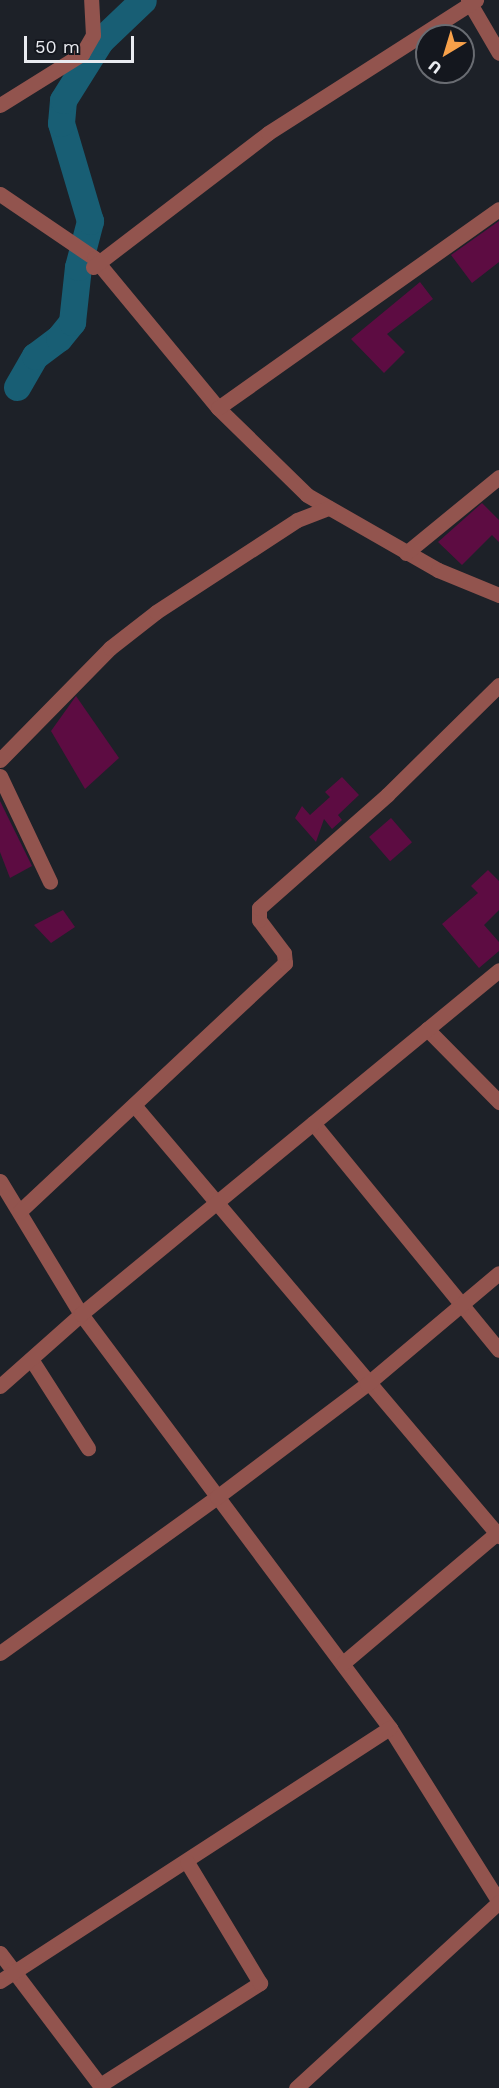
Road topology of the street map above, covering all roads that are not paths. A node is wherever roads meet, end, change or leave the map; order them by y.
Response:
1 (90, 0) edge
2 (472, 1) edge
3 (499, 53) edge
4 (0, 105) edge
5 (0, 194) edge
6 (499, 209) edge
7 (95, 265) junction
8 (218, 408) junction
9 (499, 477) edge
10 (329, 508) junction
11 (406, 553) junction
12 (499, 595) edge
13 (499, 685) edge
14 (0, 760) edge
15 (0, 776) edge
16 (50, 882) dead end
17 (499, 970) edge
18 (427, 1029) junction
19 (499, 1102) edge
20 (134, 1105) junction
21 (313, 1124) junction
22 (0, 1181) edge
23 (218, 1202) junction
24 (20, 1211) junction
25 (499, 1273) edge
26 (462, 1306) junction
27 (81, 1314) junction
28 (499, 1350) edge
29 (31, 1359) junction
30 (367, 1383) junction
31 (0, 1386) edge
32 (88, 1448) dead end
33 (217, 1497) junction
34 (498, 1533) edge
35 (0, 1653) edge
36 (343, 1663) junction
37 (390, 1728) junction
38 (188, 1862) junction
39 (499, 1902) edge
40 (0, 1953) edge
41 (15, 1970) junction
42 (0, 1981) edge
43 (101, 2086) edge
44 (296, 2088) edge

1 - 4 street
2 - 3 street
2 - 7 street
5 - 7 street
6 - 8 street
7 - 8 street
8 - 10 street
9 - 11 street
10 - 11 street
10 - 14 street
11 - 12 street
13 - 20 street
15 - 16 street
17 - 18 street
18 - 19 street
18 - 21 street
20 - 23 street
20 - 24 street
21 - 23 street
21 - 26 street
22 - 24 street
23 - 27 street
23 - 30 street
24 - 27 street
25 - 26 street
26 - 28 street
26 - 30 street
27 - 29 street
27 - 33 street
29 - 31 street
29 - 32 street
30 - 33 street
30 - 34 street
33 - 35 street
33 - 36 street
34 - 36 street
36 - 37 street
37 - 38 street
37 - 39 street
38 - 41 street
38 - 43 street
39 - 44 street
40 - 41 street
41 - 42 street
41 - 43 street

